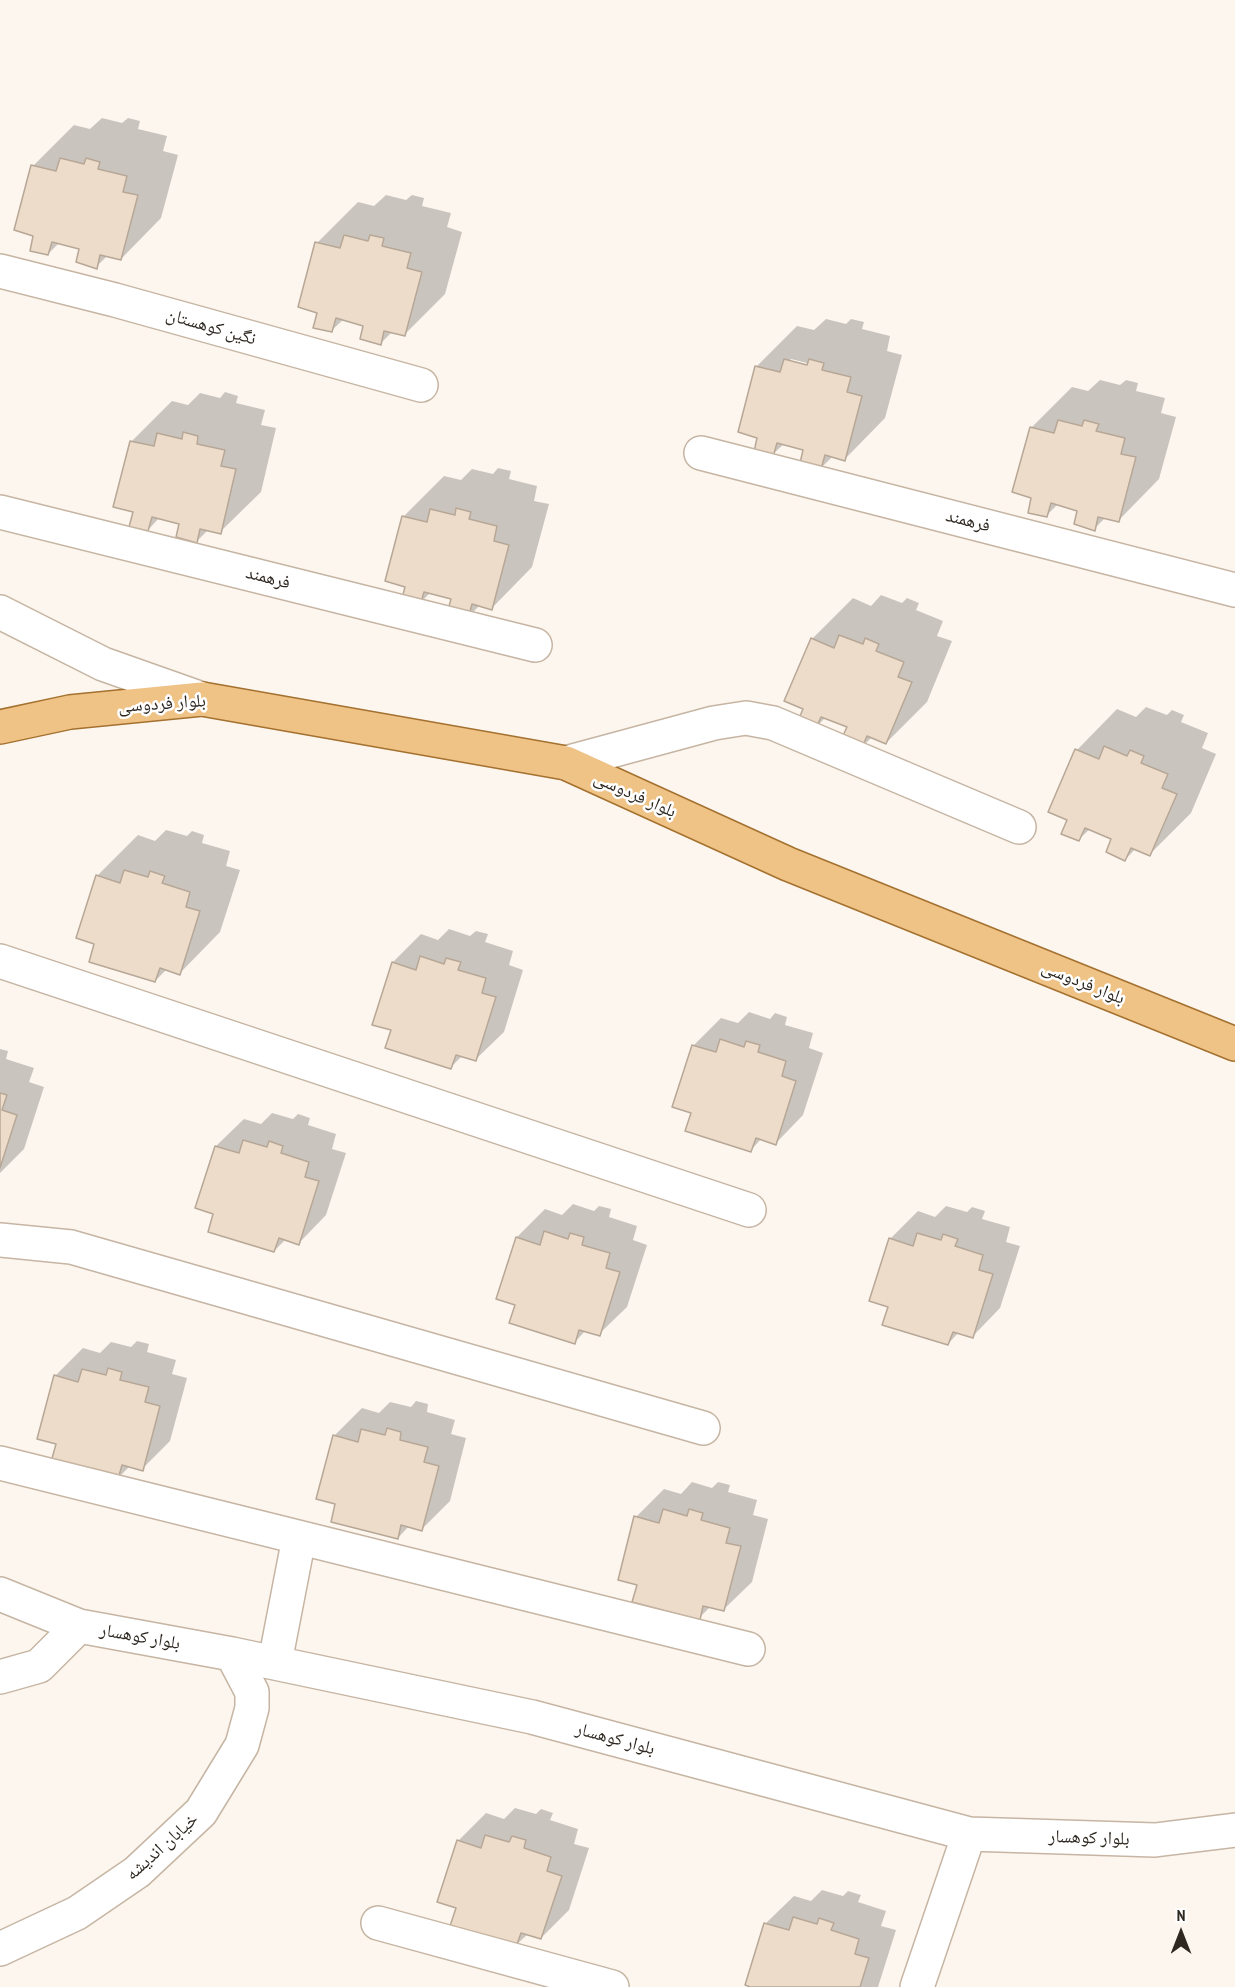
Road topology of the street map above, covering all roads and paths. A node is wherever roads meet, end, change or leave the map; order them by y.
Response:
1 (0, 271) edge
2 (421, 385) dead end
3 (700, 453) dead end
4 (0, 512) edge
5 (1235, 590) edge
6 (0, 612) edge
7 (535, 645) dead end
8 (202, 699) junction
9 (0, 728) edge
10 (566, 763) junction
11 (1019, 826) dead end
12 (0, 961) edge
13 (1235, 1044) edge
14 (749, 1210) dead end
15 (0, 1240) edge
16 (703, 1428) dead end
17 (0, 1464) edge
18 (299, 1538) junction
19 (0, 1594) edge
20 (79, 1626) junction
21 (748, 1649) dead end
22 (232, 1654) junction
23 (275, 1662) junction
24 (0, 1677) edge
25 (1235, 1830) edge
26 (969, 1834) junction
27 (378, 1923) dead end
28 (0, 1949) edge
29 (612, 1987) edge
30 (917, 1987) edge

1 - 2 street, نگین کوهستان
3 - 5 street, فرهمند
4 - 7 street, فرهمند
6 - 8 street
8 - 9 main road, بلوار فردوسی
8 - 10 main road, بلوار فردوسی
10 - 11 street
10 - 13 main road, بلوار فردوسی
12 - 14 street
15 - 16 street
17 - 18 street
18 - 21 street
18 - 23 street
19 - 20 street, بلوار کوهسار
20 - 22 street, بلوار کوهسار
20 - 24 street
22 - 23 street, بلوار کوهسار
22 - 28 street, خیابان اندیشه
23 - 26 street, بلوار کوهسار
25 - 26 street, بلوار کوهسار
26 - 30 street
27 - 29 street

